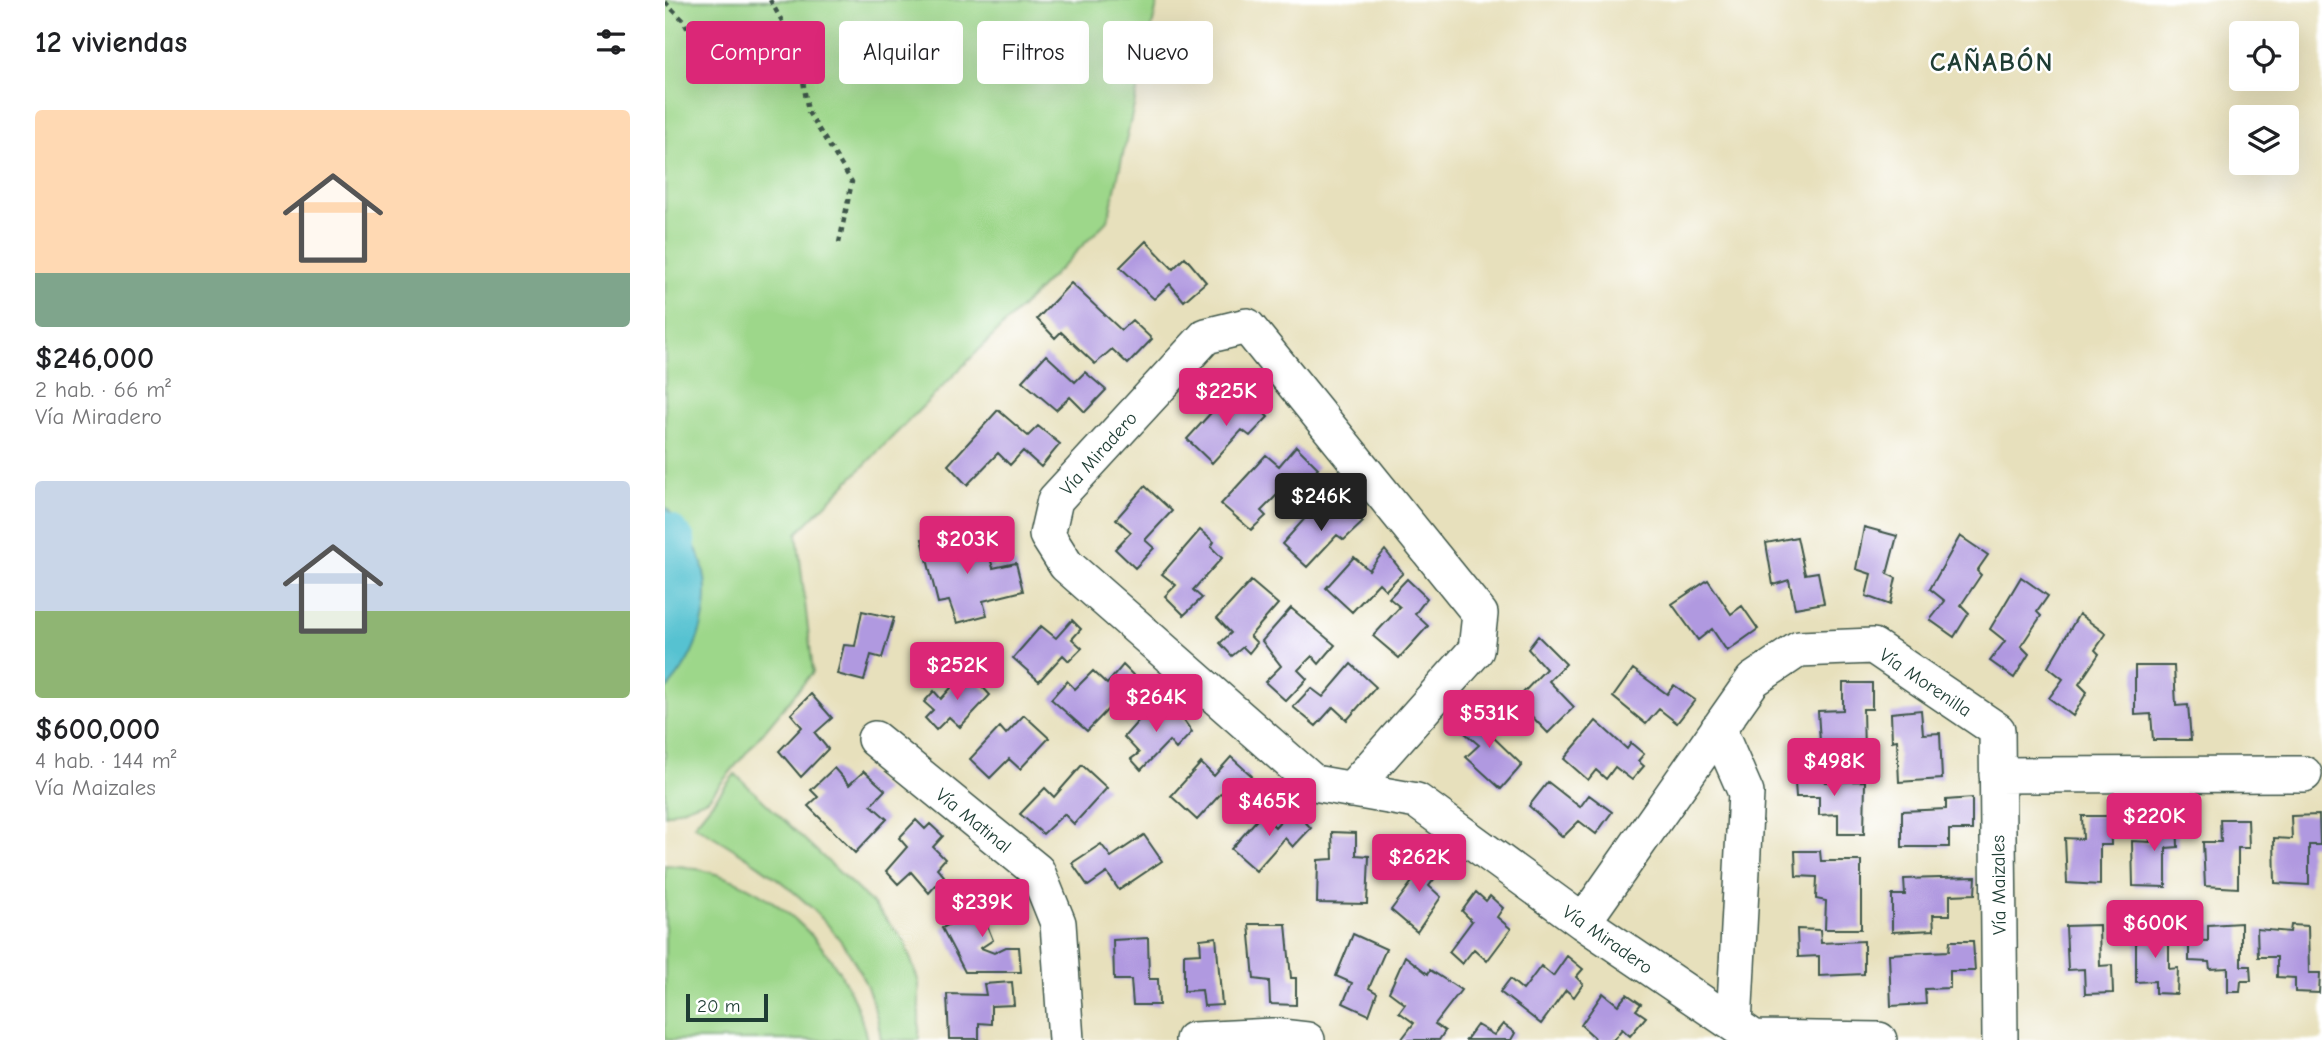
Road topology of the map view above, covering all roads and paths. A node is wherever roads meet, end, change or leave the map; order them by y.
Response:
1 (770, 0) edge
2 (665, 2) edge
3 (782, 21) edge
4 (686, 26) edge
5 (804, 84) edge
6 (839, 243) dead end
7 (1718, 729) junction
8 (1997, 730) joint
9 (875, 739) dead end
10 (2304, 774) dead end
11 (1997, 775) junction
12 (1351, 790) junction
13 (1583, 922) junction
14 (1734, 1024) junction
15 (1066, 1040) edge
16 (1193, 1040) edge
17 (1307, 1040) edge
18 (1879, 1040) edge
19 (2000, 1040) edge

1 - 3 path
2 - 4 path
5 - 6 path
7 - 8 street, Vía Morenilla
7 - 13 street, Vía Morenilla
7 - 14 street
8 - 11 street, Vía Maizales
9 - 15 street, Vía Matinal
10 - 11 street
11 - 19 street, Vía Maizales
12 - 12 street, Vía Miradero
12 - 13 street, Vía Miradero
13 - 14 street, Vía Miradero
14 - 18 street, Vía Miradero
16 - 17 street

